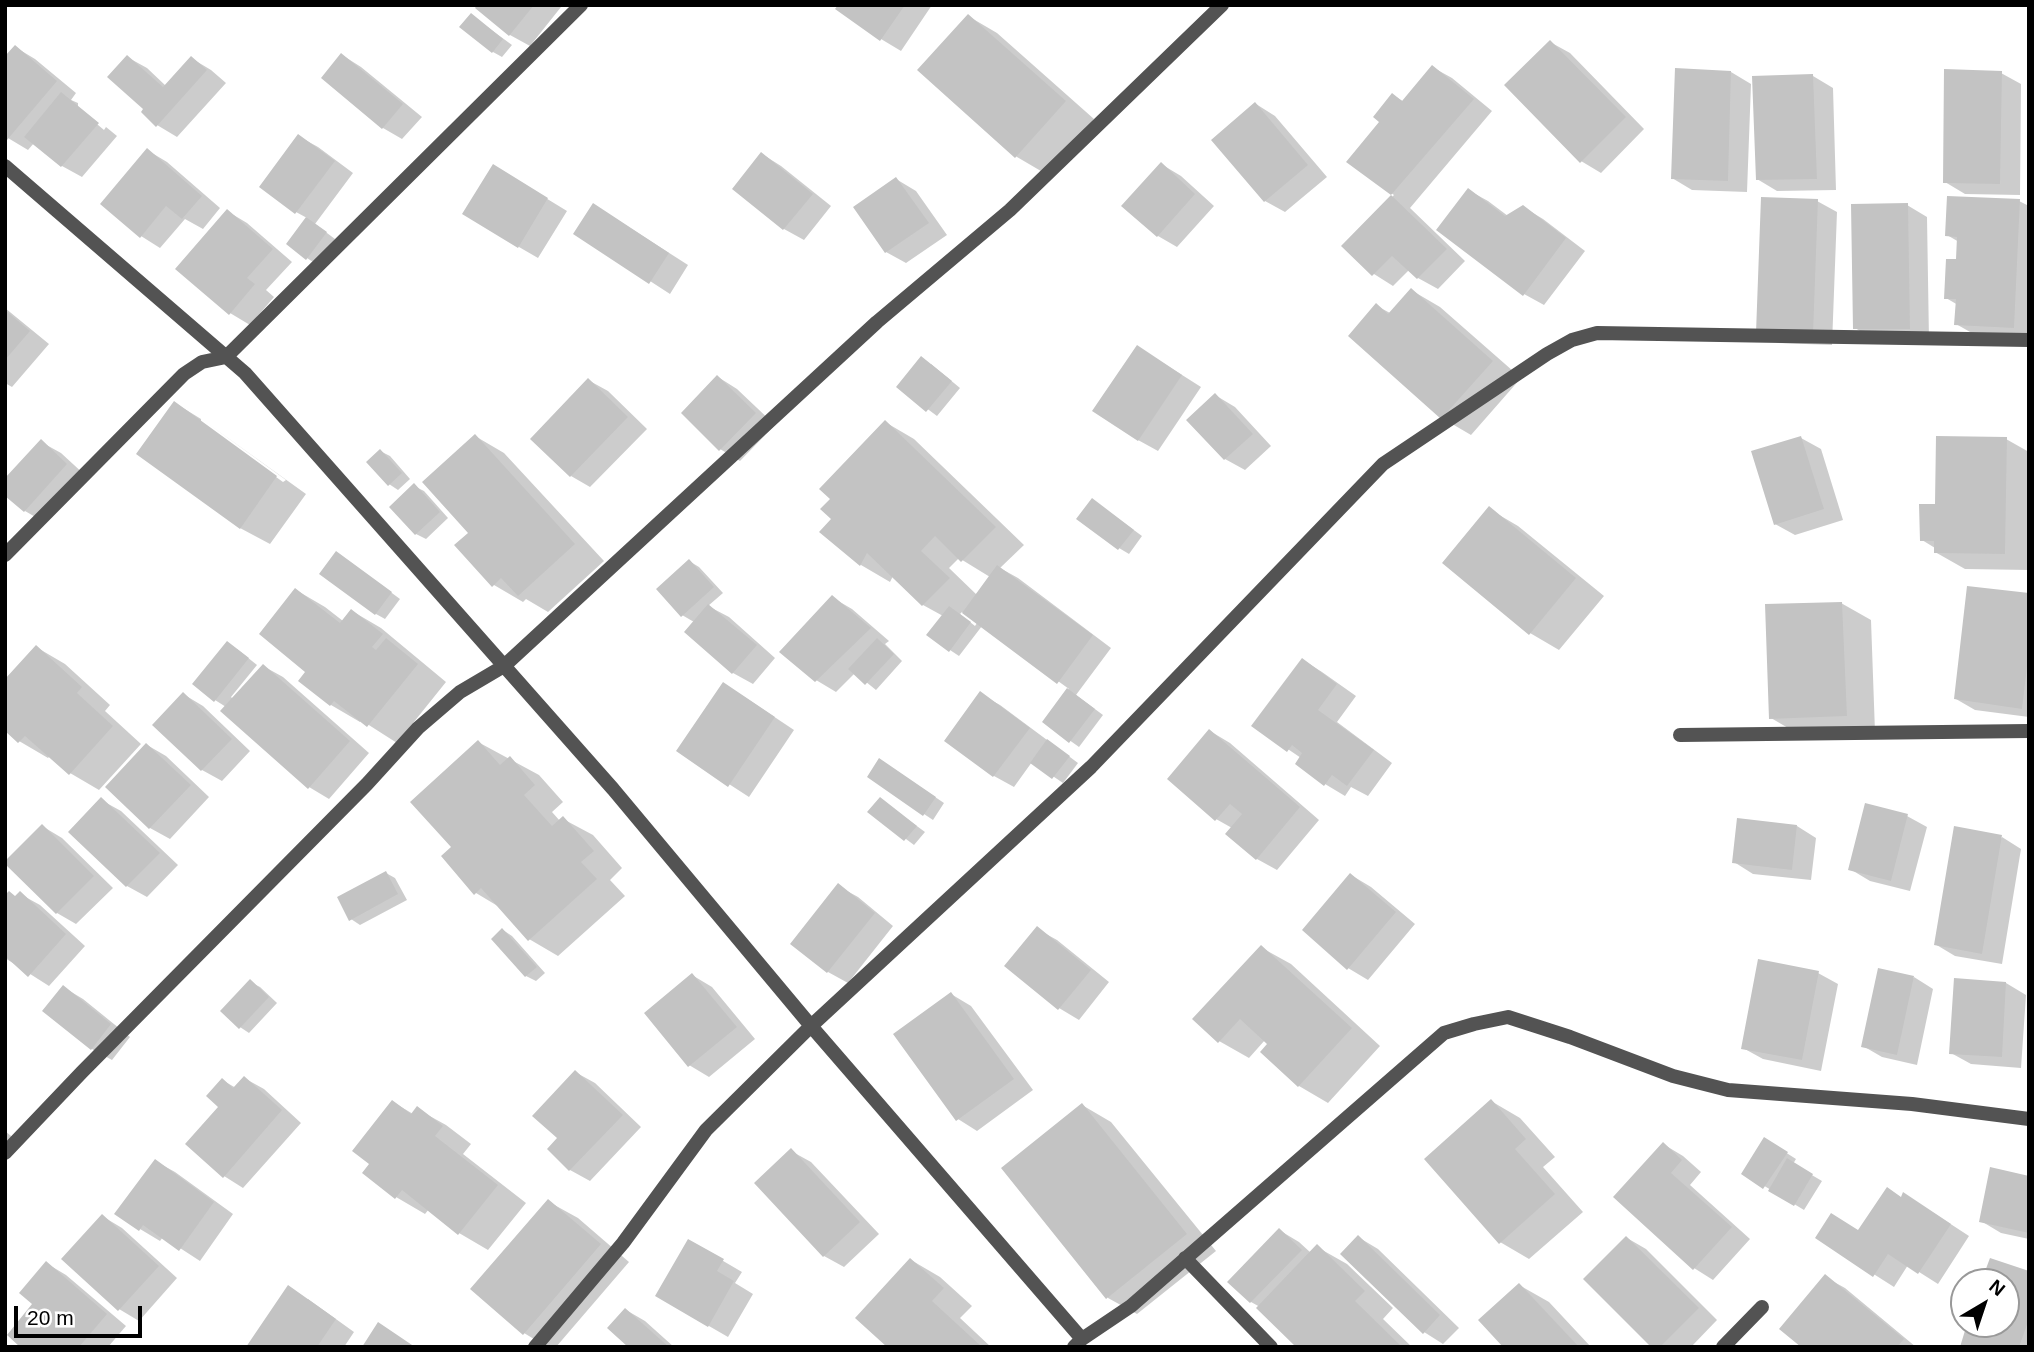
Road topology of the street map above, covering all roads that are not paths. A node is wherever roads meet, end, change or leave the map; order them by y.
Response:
1 (581, 5) edge
2 (1222, 5) edge
3 (5, 166) edge
4 (2029, 340) edge
5 (226, 357) junction
6 (5, 555) edge
7 (503, 666) junction
8 (2029, 731) edge
9 (1680, 735) dead end
10 (811, 1026) junction
11 (2029, 1119) edge
12 (5, 1153) edge
13 (1185, 1258) junction
14 (1762, 1307) dead end
15 (1078, 1343) edge
16 (535, 1347) edge
17 (1271, 1347) edge
18 (1723, 1347) edge

1 - 5 street
2 - 7 street
3 - 5 street
4 - 10 street
5 - 6 street
5 - 7 street
7 - 10 street
7 - 12 street
8 - 9 street
10 - 15 street
10 - 16 street
11 - 13 street
13 - 15 street
13 - 17 street
14 - 18 street

